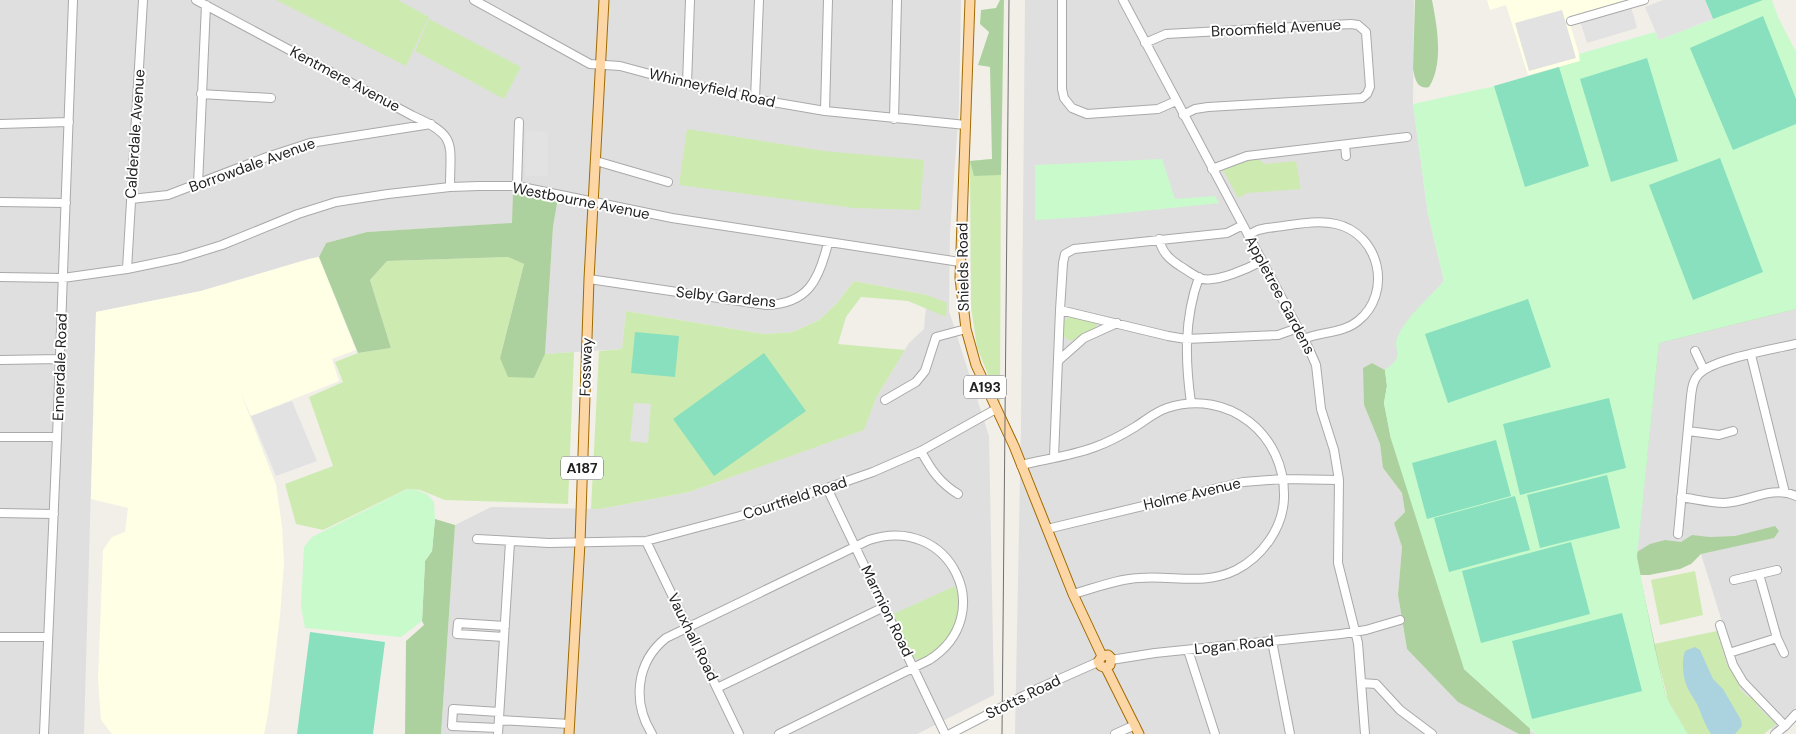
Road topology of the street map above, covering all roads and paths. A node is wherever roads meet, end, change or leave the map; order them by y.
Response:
1 (72, 0) edge
2 (143, 0) edge
3 (196, 0) edge
4 (474, 0) edge
5 (604, 0) edge
6 (690, 0) edge
7 (759, 0) edge
8 (828, 0) edge
9 (897, 0) edge
10 (970, 0) edge
11 (1062, 0) edge
12 (1123, 0) edge
13 (1644, 0) edge
14 (206, 5) junction
15 (1571, 21) dead end
16 (1145, 43) junction
17 (601, 65) junction
18 (687, 84) junction
19 (201, 94) junction
20 (271, 98) dead end
21 (755, 99) junction
22 (1176, 101) junction
23 (825, 111) junction
24 (1183, 115) junction
25 (894, 119) junction
26 (69, 122) junction
27 (519, 122) dead end
28 (0, 124) edge
29 (432, 124) junction
30 (966, 125) junction
31 (1406, 138) dead end
32 (1345, 144) junction
33 (1346, 156) dead end
34 (596, 161) junction
35 (1212, 169) junction
36 (668, 182) dead end
37 (198, 185) junction
38 (517, 186) junction
39 (450, 187) junction
40 (131, 200) junction
41 (593, 201) junction
42 (0, 202) edge
43 (66, 203) junction
44 (1242, 225) junction
45 (1248, 235) junction
46 (1159, 240) junction
47 (828, 243) junction
48 (1262, 261) junction
49 (960, 262) junction
50 (127, 269) junction
51 (0, 277) edge
52 (1199, 277) junction
53 (63, 278) junction
54 (589, 279) junction
55 (1060, 310) junction
56 (1117, 323) junction
57 (1298, 328) junction
58 (966, 329) junction
59 (1186, 339) junction
60 (1304, 339) junction
61 (1796, 344) edge
62 (1695, 351) dead end
63 (1751, 355) junction
64 (60, 359) junction
65 (0, 360) edge
66 (1058, 361) junction
67 (1704, 370) junction
68 (885, 400) dead end
69 (1191, 404) junction
70 (996, 409) junction
71 (1688, 431) junction
72 (1733, 431) dead end
73 (0, 437) edge
74 (57, 437) junction
75 (921, 451) junction
76 (1054, 457) junction
77 (1021, 465) junction
78 (1283, 479) junction
79 (1339, 480) junction
80 (827, 488) junction
81 (1786, 493) junction
82 (958, 494) dead end
83 (1796, 496) edge
84 (1681, 497) junction
85 (0, 513) edge
86 (54, 514) junction
87 (1047, 529) junction
88 (1678, 534) dead end
89 (477, 539) dead end
90 (646, 541) junction
91 (510, 542) junction
92 (580, 543) junction
93 (855, 546) junction
94 (1777, 570) dead end
95 (1759, 574) junction
96 (1734, 580) dead end
97 (1073, 594) junction
98 (884, 607) junction
99 (1400, 620) dead end
100 (1720, 625) dead end
101 (504, 626) junction
102 (687, 626) junction
103 (1356, 632) junction
104 (0, 636) edge
105 (48, 637) junction
106 (504, 637) junction
107 (1777, 638) junction
108 (1272, 641) junction
109 (1188, 650) junction
110 (1728, 653) junction
111 (1784, 653) dead end
112 (1105, 661) junction
113 (914, 668) junction
114 (1361, 683) junction
115 (717, 688) junction
116 (1796, 714) edge
117 (499, 723) edge
118 (570, 724) junction
119 (1135, 725) junction
120 (1785, 726) junction
121 (1429, 733) edge
122 (1776, 733) edge
123 (44, 734) edge
124 (569, 734) edge
125 (652, 734) edge
126 (739, 734) edge
127 (779, 734) edge
128 (945, 734) edge
129 (950, 734) edge
130 (1116, 734) edge
131 (1139, 734) edge
132 (1215, 734) edge
133 (1290, 734) edge
134 (1365, 734) edge

1 - 26 street, Ennerdale Road
2 - 40 street, Calderdale Avenue
3 - 14 street, Kentmere Avenue
4 - 17 street, Whinneyfield Road
5 - 17 main road, Fossway / A187
6 - 18 street
7 - 21 street
8 - 23 street
9 - 25 street
10 - 30 main road, Shields Road / A193
11 - 22 street
12 - 16 street, Appletree Gardens
13 - 15 street
14 - 19 street
14 - 29 street, Kentmere Avenue
16 - 22 street, Appletree Gardens
16 - 24 street, Broomfield Avenue
17 - 18 street, Whinneyfield Road
17 - 34 main road, Fossway / A187
18 - 21 street, Whinneyfield Road
19 - 20 street
19 - 37 street
21 - 23 street, Whinneyfield Road
22 - 24 street, Appletree Gardens
23 - 25 street, Whinneyfield Road
24 - 35 street, Appletree Gardens
25 - 30 street, Whinneyfield Road
26 - 28 street
26 - 43 street, Ennerdale Road
27 - 38 street
29 - 37 street, Borrowdale Avenue
29 - 39 street, Kentmere Avenue
30 - 49 main road, Shields Road / A193
31 - 32 street
32 - 33 street
32 - 35 street
34 - 36 street
34 - 41 main road, Fossway / A187
35 - 44 street, Appletree Gardens
37 - 40 street, Borrowdale Avenue
38 - 39 street, Westbourne Avenue
38 - 41 street, Westbourne Avenue
39 - 50 street, Westbourne Avenue
40 - 50 street, Calderdale Avenue
41 - 47 street, Westbourne Avenue
41 - 54 main road, Fossway / A187
42 - 43 street
43 - 53 street, Ennerdale Road
44 - 45 street, Appletree Gardens
44 - 46 street
45 - 48 street, Appletree Gardens
45 - 60 street
46 - 52 street
46 - 55 street
47 - 49 street, Westbourne Avenue
47 - 54 street, Selby Gardens
48 - 52 street
48 - 57 street, Appletree Gardens
49 - 58 main road, Shields Road / A193
50 - 53 street, Westbourne Avenue
51 - 53 street, Westbourne Avenue
52 - 59 street
53 - 64 street, Ennerdale Road
54 - 92 main road, Fossway / A187
55 - 56 street
55 - 66 street
56 - 59 street
56 - 66 street
57 - 59 street
57 - 60 street, Appletree Gardens
58 - 68 street
58 - 70 main road, Shields Road / A193
59 - 69 street
60 - 79 street, Appletree Gardens
61 - 63 street
62 - 67 street
63 - 67 street
63 - 81 street
64 - 65 street
64 - 74 street, Ennerdale Road
66 - 76 street
67 - 71 street
69 - 76 street
69 - 78 street
70 - 75 street, Courtfield Road
70 - 77 main road, Shields Road / A193
71 - 72 street
71 - 84 street
73 - 74 street
74 - 86 street, Ennerdale Road
75 - 80 street, Courtfield Road
75 - 82 street
76 - 77 street
77 - 87 main road, Shields Road / A193
78 - 79 street, Holme Avenue
78 - 87 street, Holme Avenue
78 - 97 street
79 - 103 street, Appletree Gardens
80 - 90 street, Courtfield Road
80 - 93 street, Marmion Road
81 - 83 street
81 - 84 street
84 - 88 street
85 - 86 street
86 - 105 street, Ennerdale Road
87 - 97 main road, Shields Road / A193
89 - 91 street, Courtfield Road
90 - 92 street, Courtfield Road
90 - 102 street, Vauxhall Road
91 - 92 street, Courtfield Road
91 - 101 street
92 - 118 main road, Fossway / A187
93 - 98 street, Marmion Road
93 - 102 street
93 - 113 street
94 - 95 street
95 - 96 street
95 - 107 street
97 - 112 main road, Shields Road / A193
98 - 113 street, Marmion Road
98 - 115 street
99 - 103 street, Logan Road
100 - 110 street
101 - 106 street
101 - 106 street
102 - 115 street, Vauxhall Road
102 - 125 street
103 - 108 street, Logan Road
103 - 114 street, Appletree Gardens
104 - 105 street
105 - 123 street, Ennerdale Road
106 - 117 street
107 - 110 street
107 - 111 street
108 - 109 street, Logan Road
108 - 133 street
109 - 112 street, Logan Road
109 - 132 street
110 - 120 street
112 - 119 main road, Shields Road / A193
112 - 129 street, Stotts Road
113 - 127 street
113 - 128 street, Marmion Road
114 - 121 street
114 - 134 street, Appletree Gardens
115 - 126 street, Vauxhall Road
116 - 120 street
117 - 117 street
117 - 118 street
118 - 124 main road, Fossway / A187
119 - 130 street
119 - 131 main road, Shields Road / A193
120 - 122 street

